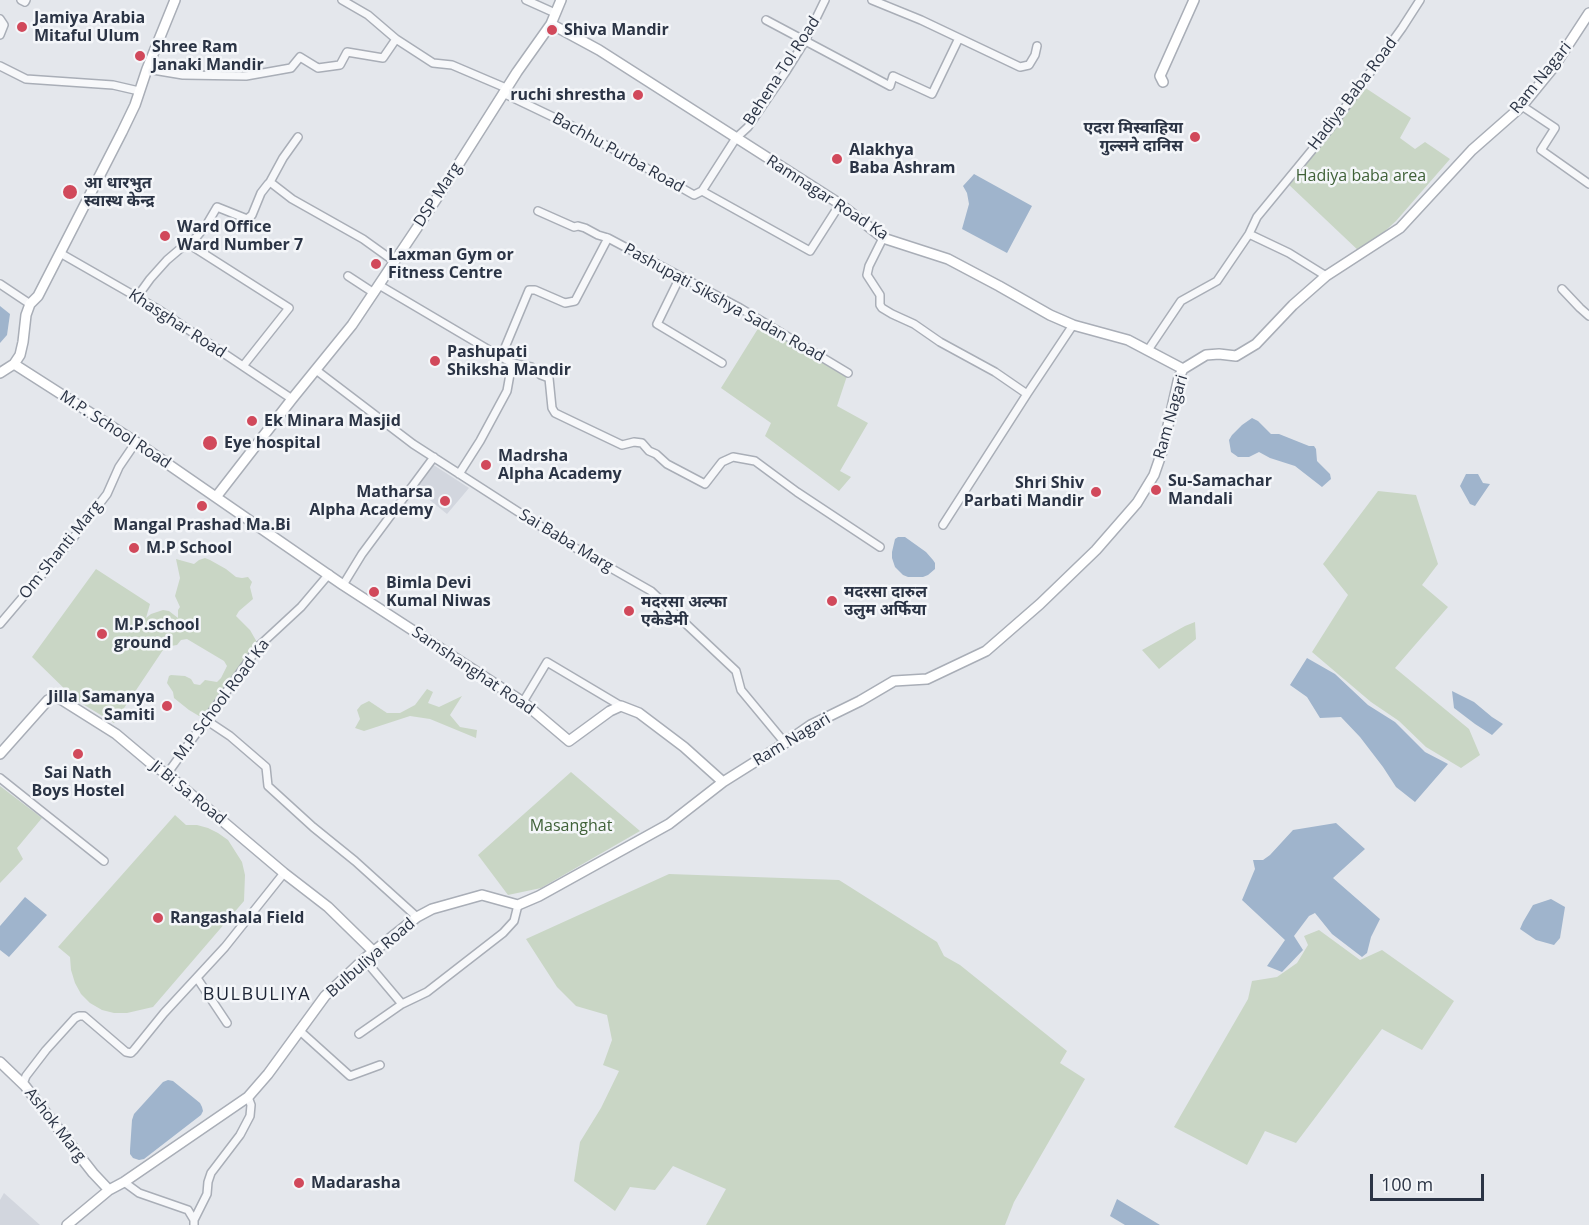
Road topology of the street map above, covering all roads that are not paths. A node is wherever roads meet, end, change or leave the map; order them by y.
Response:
1 (21, 0) edge
2 (26, 0) edge
3 (175, 0) edge
4 (342, 0) edge
5 (526, 0) edge
6 (561, 0) edge
7 (825, 0) edge
8 (872, 0) edge
9 (1194, 0) edge
10 (1420, 0) edge
11 (555, 13) junction
12 (1589, 13) edge
13 (0, 19) edge
14 (766, 20) dead end
15 (551, 24) junction
16 (0, 35) edge
17 (959, 38) junction
18 (396, 39) junction
19 (806, 41) junction
20 (1037, 46) dead end
21 (0, 66) edge
22 (147, 69) junction
23 (1162, 81) dead end
24 (139, 91) junction
25 (505, 91) junction
26 (1522, 106) junction
27 (298, 137) dead end
28 (736, 138) junction
29 (270, 182) junction
30 (1589, 184) edge
31 (702, 191) junction
32 (840, 204) junction
33 (538, 211) dead end
34 (1249, 234) junction
35 (608, 238) junction
36 (883, 238) junction
37 (190, 245) junction
38 (60, 254) junction
39 (395, 262) junction
40 (348, 276) dead end
41 (1326, 276) junction
42 (680, 277) junction
43 (0, 284) edge
44 (376, 289) junction
45 (1562, 289) dead end
46 (137, 297) junction
47 (30, 304) junction
48 (1589, 316) edge
49 (1073, 325) junction
50 (1148, 350) junction
51 (501, 357) junction
52 (512, 363) junction
53 (722, 363) dead end
54 (14, 364) junction
55 (243, 366) junction
56 (1183, 369) junction
57 (316, 370) junction
58 (848, 373) dead end
59 (0, 374) edge
60 (1027, 394) junction
61 (292, 399) junction
62 (136, 442) junction
63 (434, 457) junction
64 (459, 474) junction
65 (216, 496) junction
66 (943, 525) dead end
67 (880, 547) dead end
68 (329, 574) junction
69 (343, 585) junction
70 (0, 624) edge
71 (523, 702) junction
72 (621, 706) junction
73 (206, 720) junction
74 (785, 743) junction
75 (0, 754) edge
76 (167, 774) junction
77 (0, 778) edge
78 (723, 782) junction
79 (104, 861) dead end
80 (284, 873) junction
81 (518, 904) junction
82 (417, 917) junction
83 (374, 952) junction
84 (364, 959) junction
85 (197, 978) junction
86 (402, 1004) junction
87 (226, 1023) dead end
88 (300, 1030) junction
89 (359, 1034) dead end
90 (0, 1062) edge
91 (380, 1065) dead end
92 (23, 1084) junction
93 (248, 1097) junction
94 (124, 1182) junction
95 (109, 1190) junction
96 (194, 1222) edge
97 (68, 1225) edge

1 - 2 street
3 - 22 main road
4 - 18 street
5 - 11 street
6 - 11 main road, DSP Marg
7 - 19 street, Behena Tol Road
8 - 17 street
9 - 23 main road
10 - 34 street, Hadiya Baba Road
11 - 15 main road, DSP Marg
12 - 26 main road, Ram Nagari
13 - 16 street
14 - 19 street
15 - 25 main road, DSP Marg
15 - 28 main road, Ramnagar Road Ka
17 - 19 street
17 - 20 street
18 - 22 street
18 - 25 street
19 - 28 street, Behena Tol Road
21 - 24 street
22 - 24 main road
24 - 38 main road
25 - 31 street, Bachhu Purba Road
25 - 39 main road, DSP Marg
26 - 30 street
26 - 41 main road, Ram Nagari
27 - 29 street
28 - 31 street, Behena Tol Road
28 - 32 main road, Ramnagar Road Ka
29 - 37 street
29 - 39 street
31 - 32 street, Bachhu Purba Road
32 - 36 main road, Ramnagar Road Ka
33 - 35 street
34 - 41 street
34 - 50 street, Hadiya Baba Road
35 - 42 street, Pashupati Sikshya Sadan Road
35 - 51 street, Pashupati Sikshya Sadan Road
36 - 49 main road, Ramnagar Road Ka
36 - 60 street
37 - 46 street
37 - 55 street
38 - 46 street, Khasghar Road
38 - 47 main road
39 - 44 main road, DSP Marg
40 - 44 street
41 - 56 main road, Ram Nagari
42 - 53 street
42 - 58 street, Pashupati Sikshya Sadan Road
43 - 47 street
44 - 51 street
44 - 57 main road, DSP Marg
45 - 48 street
46 - 55 street, Khasghar Road
47 - 54 main road
49 - 50 main road, Ramnagar Road Ka
49 - 60 street
50 - 56 main road, Ramnagar Road Ka
51 - 52 street
52 - 64 street
52 - 67 street
54 - 59 main road
54 - 62 main road, M.P. School Road
55 - 61 street, Khasghar Road
56 - 74 main road, Ram Nagari
57 - 61 main road, DSP Marg
57 - 63 street, Sai Baba Marg
60 - 66 street
61 - 65 main road, DSP Marg
62 - 65 main road, M.P. School Road
62 - 70 street, Om Shanti Marg
63 - 64 street, Sai Baba Marg
63 - 69 street
64 - 74 street, Sai Baba Marg
65 - 68 main road, Samshanghat Road
68 - 69 main road, Samshanghat Road
68 - 73 street, M.P School Road Ka
69 - 71 main road, Samshanghat Road
71 - 72 main road, Samshanghat Road
71 - 72 street
72 - 78 main road
73 - 76 street, M.P School Road Ka
73 - 82 street
74 - 78 main road, Ram Nagari
75 - 76 main road, Ji Bi Sa Road
76 - 80 main road, Ji Bi Sa Road
77 - 79 street
78 - 81 main road
80 - 83 main road, Ji Bi Sa Road
80 - 85 street
81 - 82 main road, Bulbuliya Road
81 - 86 street
82 - 83 main road, Bulbuliya Road
83 - 84 main road, Bulbuliya Road
84 - 86 street
84 - 88 main road, Bulbuliya Road
85 - 87 street
85 - 92 street
86 - 89 street
88 - 91 street
88 - 93 main road, Bulbuliya Road
90 - 92 main road, Ashok Marg
92 - 95 main road, Ashok Marg
93 - 94 main road, Bulbuliya Road
93 - 96 street
94 - 95 main road, Bulbuliya Road
94 - 96 street
95 - 97 main road, Bulbuliya Road

